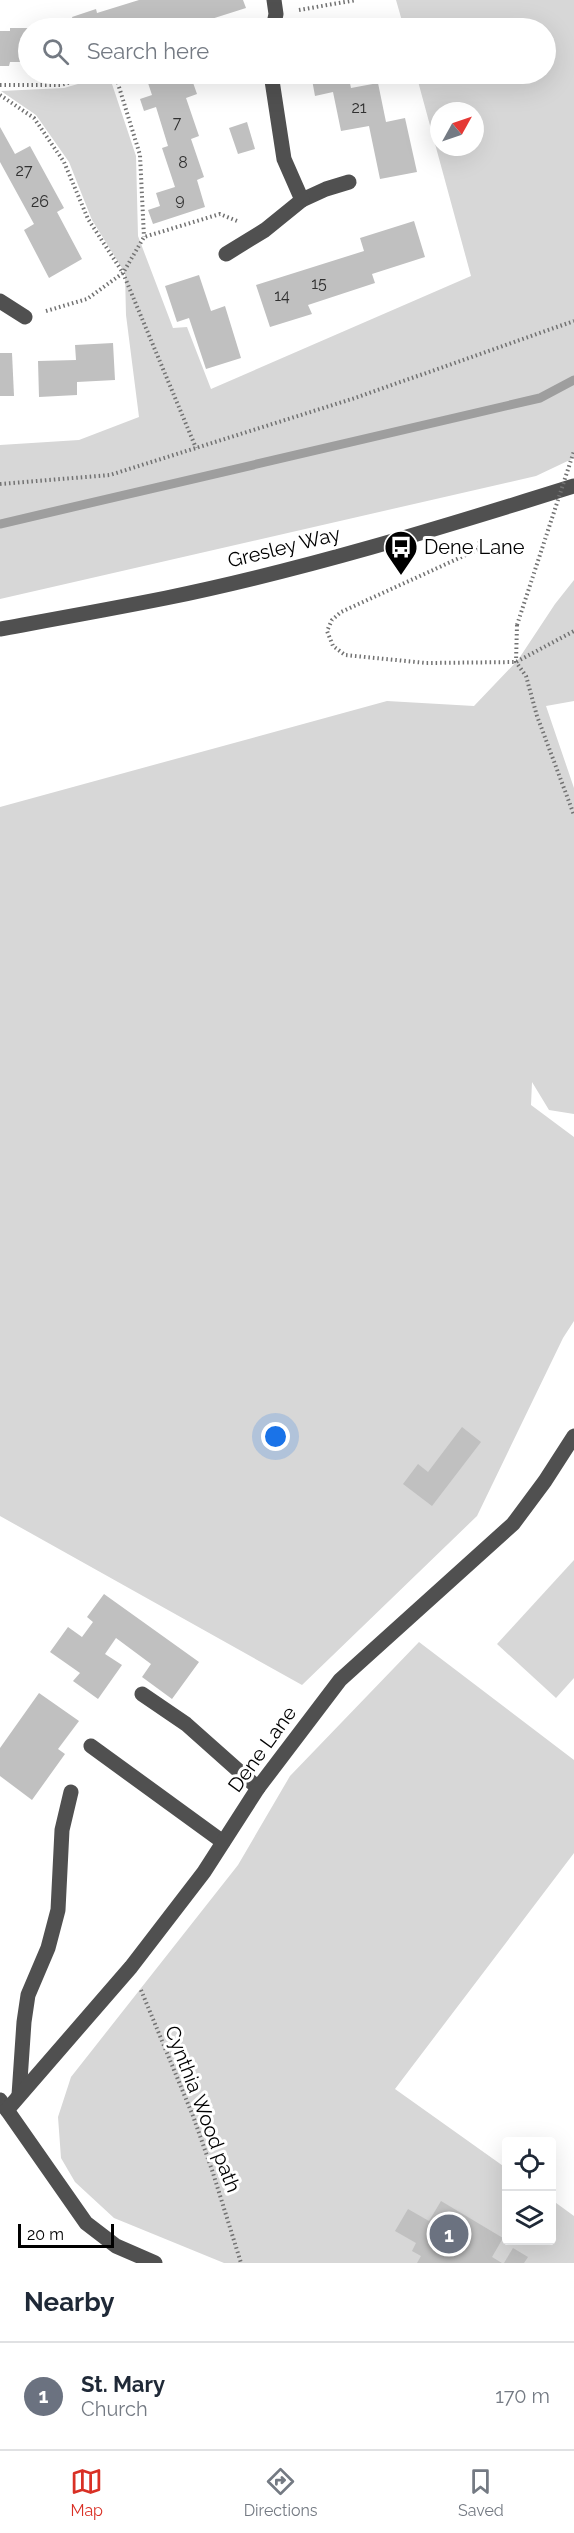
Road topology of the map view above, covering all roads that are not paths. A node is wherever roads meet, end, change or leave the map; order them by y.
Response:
1 (274, 0) edge
2 (275, 18) edge
3 (273, 84) edge
4 (349, 182) dead end
5 (302, 200) junction
6 (226, 254) dead end
7 (0, 301) edge
8 (25, 317) road end
9 (574, 486) edge
10 (0, 629) edge
11 (574, 1436) edge
12 (142, 1694) dead end
13 (91, 1746) dead end
14 (258, 1788) junction
15 (71, 1792) dead end
16 (223, 1842) junction
17 (20, 2095) junction
18 (3, 2105) edge
19 (155, 2263) edge

1 - 2 street
3 - 5 street
4 - 5 street
5 - 6 street
7 - 8 street
9 - 10 street, Gresley Way
11 - 14 street, Dene Lane
12 - 14 street
13 - 16 street
14 - 16 street, Dene Lane
15 - 17 street
16 - 17 street, Dene Lane
17 - 18 street, Dene Lane
18 - 19 street

